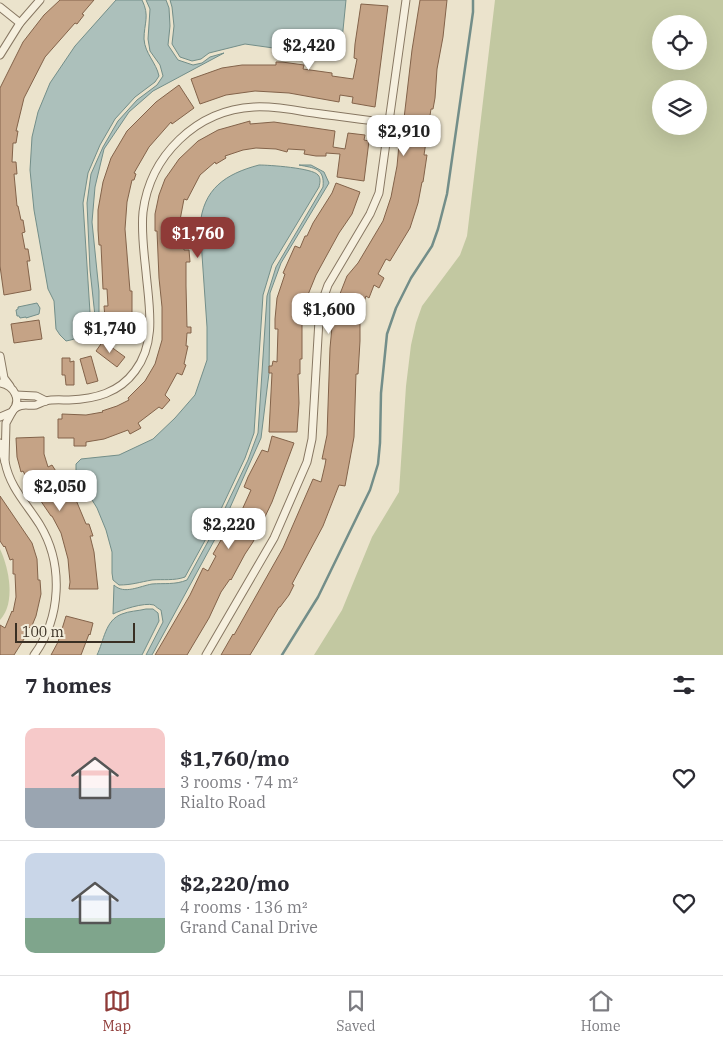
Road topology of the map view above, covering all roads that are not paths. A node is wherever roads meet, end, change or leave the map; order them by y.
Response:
1 (40, 0) edge
2 (406, 0) edge
3 (0, 7) edge
4 (20, 23) junction
5 (0, 56) edge
6 (389, 123) junction
7 (0, 356) edge
8 (0, 383) edge
9 (14, 391) junction
10 (46, 401) junction
11 (13, 411) junction
12 (0, 417) edge
13 (0, 443) edge
14 (5, 462) junction
15 (34, 655) edge
16 (206, 655) edge

1 - 4 street
2 - 6 street
3 - 4 street
4 - 5 street
6 - 10 street
6 - 16 street
7 - 9 street
8 - 9 street
9 - 10 street
9 - 11 street
10 - 11 street
11 - 12 street
11 - 14 street
13 - 14 street
14 - 15 street

